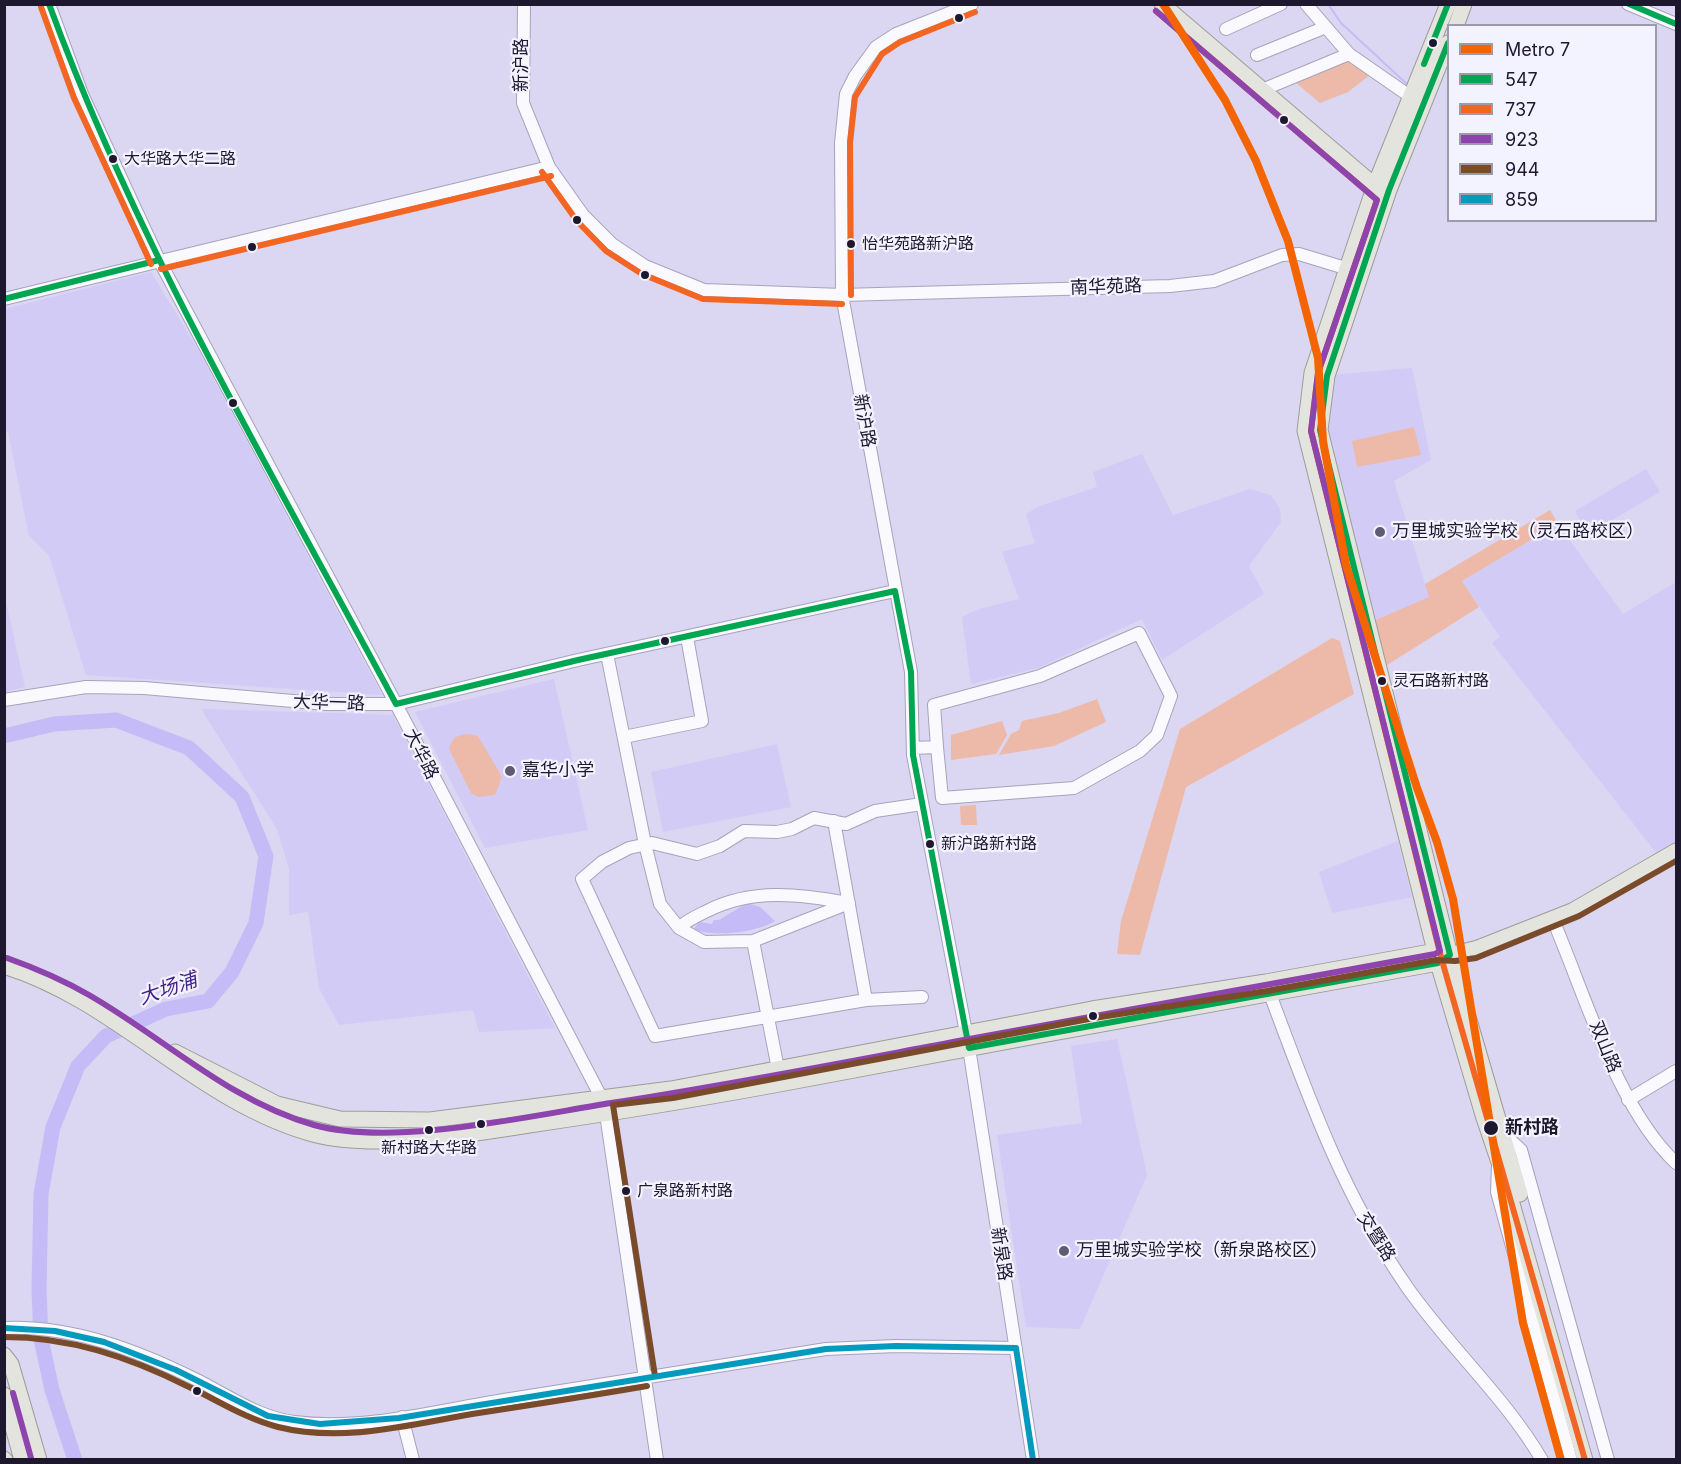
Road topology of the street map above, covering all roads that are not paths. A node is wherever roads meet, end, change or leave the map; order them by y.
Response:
1 (49, 4) edge
2 (524, 4) edge
3 (972, 4) edge
4 (1162, 4) edge
5 (1281, 4) edge
6 (1306, 4) edge
7 (1448, 4) edge
8 (1464, 4) edge
9 (1628, 4) edge
10 (1457, 24) edge
11 (1677, 24) edge
12 (1326, 27) junction
13 (1226, 29) dead end
14 (1447, 48) edge
15 (1349, 54) junction
16 (1257, 55) dead end
17 (1262, 90) junction
18 (1411, 98) junction
19 (549, 167) junction
20 (1376, 185) junction
21 (1387, 198) junction
22 (159, 260) junction
23 (1354, 271) junction
24 (842, 295) junction
25 (4, 299) edge
26 (895, 591) junction
27 (687, 637) junction
28 (607, 654) junction
29 (4, 700) edge
30 (396, 704) junction
31 (624, 737) junction
32 (937, 747) junction
33 (913, 748) junction
34 (922, 804) junction
35 (834, 821) junction
36 (645, 844) junction
37 (1677, 851) edge
38 (849, 903) junction
39 (1553, 920) junction
40 (679, 928) junction
41 (753, 941) junction
42 (4, 955) edge
43 (1441, 956) junction
44 (4, 966) edge
45 (1268, 988) junction
46 (922, 997) dead end
47 (866, 1000) junction
48 (104, 1010) junction
49 (768, 1017) junction
50 (968, 1041) junction
51 (156, 1044) junction
52 (778, 1069) junction
53 (1677, 1071) edge
54 (601, 1097) junction
55 (1628, 1100) junction
56 (606, 1114) junction
57 (1502, 1132) junction
58 (1498, 1160) junction
59 (1677, 1163) edge
60 (4, 1328) edge
61 (1016, 1348) junction
62 (4, 1355) edge
63 (1563, 1365) junction
64 (646, 1377) junction
65 (4, 1395) edge
66 (402, 1417) junction
67 (22, 1460) edge
68 (39, 1460) edge
69 (413, 1460) edge
70 (657, 1460) edge
71 (1033, 1460) edge
72 (1542, 1460) edge
73 (1571, 1460) edge
74 (1585, 1460) edge
75 (1595, 1460) edge
76 (1608, 1460) edge

1 - 22 street, 大华路
2 - 19 street, 新沪路
3 - 24 street
4 - 17 main road
5 - 13 street
6 - 12 street
7 - 18 main road
8 - 10 main road
9 - 11 street
12 - 15 street
12 - 16 street
14 - 21 main road
15 - 17 street
15 - 18 street
17 - 20 main road
18 - 20 main road
19 - 22 street
19 - 24 street, 新沪路
20 - 21 main road
20 - 23 main road
21 - 23 main road
22 - 25 street
22 - 30 street, 大华路
23 - 24 street, 南华苑路
23 - 43 main road
24 - 26 street, 新沪路
26 - 27 street, 大华一路
26 - 33 street, 新沪路
27 - 28 street, 大华一路
27 - 31 street
28 - 30 street, 大华一路
28 - 31 street
29 - 30 street, 大华一路
30 - 54 street, 大华路
31 - 36 street
32 - 32 street
32 - 33 street
33 - 34 street, 新沪路
34 - 35 street
34 - 50 street, 新沪路
35 - 36 street
35 - 38 street
36 - 40 street
36 - 49 street
37 - 39 main road
38 - 40 street
38 - 41 street
38 - 47 street
39 - 43 main road
39 - 55 street, 双山路
40 - 41 street
41 - 49 street
42 - 48 main road
43 - 45 main road
43 - 57 main road
43 - 58 main road
44 - 48 main road
45 - 50 main road
45 - 72 street, 交暨路
46 - 47 street
47 - 49 street
48 - 51 main road
49 - 52 street
50 - 52 main road
50 - 56 main road
50 - 61 street, 新泉路
51 - 54 main road
51 - 56 main road
52 - 54 main road
53 - 55 street
54 - 56 street, 大华路
55 - 59 street, 双山路
56 - 64 street, 大华路
57 - 63 main road
57 - 76 street
58 - 63 main road
58 - 73 street
60 - 66 street
61 - 64 street
61 - 71 street, 新泉路
62 - 68 main road
63 - 74 main road
63 - 75 main road
64 - 66 street
64 - 70 street, 大华路
65 - 67 main road
66 - 69 street

